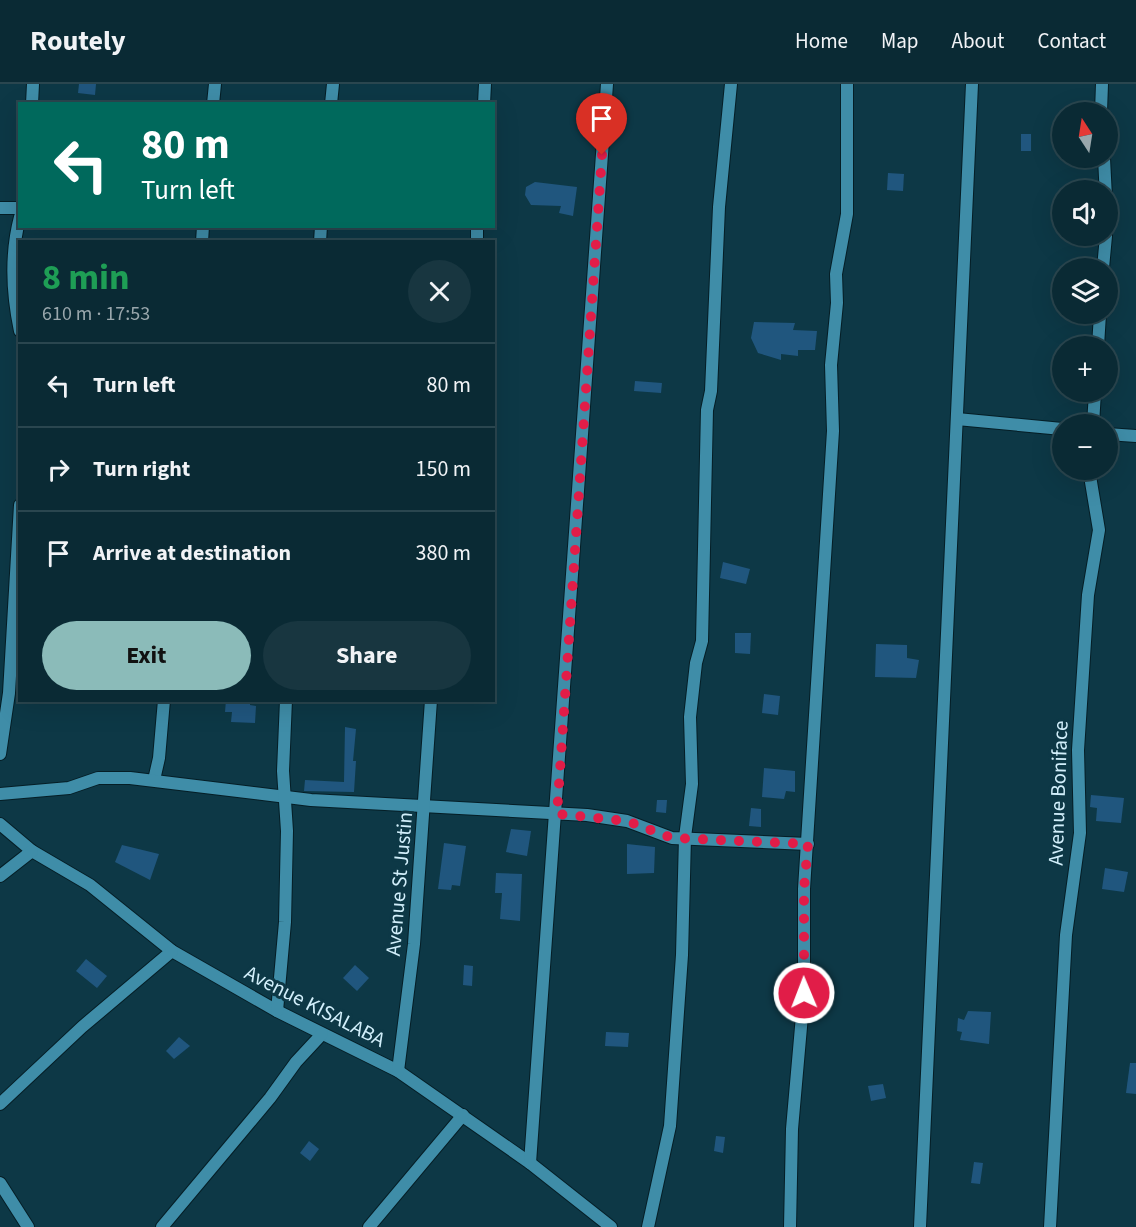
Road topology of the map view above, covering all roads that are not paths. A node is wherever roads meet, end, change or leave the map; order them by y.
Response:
1 (33, 84) edge
2 (214, 84) edge
3 (333, 84) edge
4 (485, 84) edge
5 (607, 84) edge
6 (731, 84) edge
7 (846, 84) edge
8 (972, 84) edge
9 (1102, 84) edge
10 (32, 102) edge
11 (213, 102) edge
12 (331, 102) edge
13 (484, 102) edge
14 (1101, 102) edge
15 (0, 208) edge
16 (18, 208) edge
17 (18, 224) edge
18 (18, 318) edge
19 (957, 419) junction
20 (1052, 428) edge
21 (1118, 435) edge
22 (1136, 436) edge
23 (1091, 480) edge
24 (18, 539) edge
25 (164, 702) edge
26 (286, 702) edge
27 (431, 702) edge
28 (0, 754) edge
29 (154, 780) junction
30 (0, 794) edge
31 (285, 797) junction
32 (425, 807) junction
33 (557, 814) junction
34 (0, 824) edge
35 (685, 837) junction
36 (808, 844) junction
37 (32, 851) junction
38 (0, 876) edge
39 (172, 951) junction
40 (277, 1011) junction
41 (322, 1034) junction
42 (398, 1071) junction
43 (0, 1104) edge
44 (463, 1115) junction
45 (530, 1163) junction
46 (0, 1183) edge
47 (603, 1225) edge
48 (28, 1227) edge
49 (162, 1227) edge
50 (369, 1227) edge
51 (648, 1227) edge
52 (790, 1227) edge
53 (920, 1227) edge
54 (1050, 1227) edge

1 - 10 street
2 - 11 street
3 - 12 street
4 - 13 street
5 - 33 street
6 - 35 street
7 - 36 street
8 - 19 street
9 - 14 street
15 - 16 street
17 - 18 street
19 - 20 street
19 - 53 street
21 - 22 street
23 - 54 street, Avenue Boniface
24 - 28 street
25 - 29 street
26 - 31 street
27 - 32 street, Avenue St Justin
29 - 30 street
29 - 31 street
31 - 32 street
31 - 40 street
32 - 33 street
32 - 42 street, Avenue St Justin
33 - 35 street
33 - 45 street
34 - 37 street, Avenue KISALABA
35 - 36 street
35 - 51 street
36 - 52 street
37 - 38 street
37 - 39 street, Avenue KISALABA
39 - 40 street, Avenue KISALABA
39 - 43 street
40 - 41 street, Avenue KISALABA
41 - 42 street, Avenue KISALABA
41 - 49 street
42 - 44 street, Avenue KISALABA
44 - 45 street, Avenue KISALABA
44 - 50 street
45 - 47 street, Avenue KISALABA
46 - 48 street

